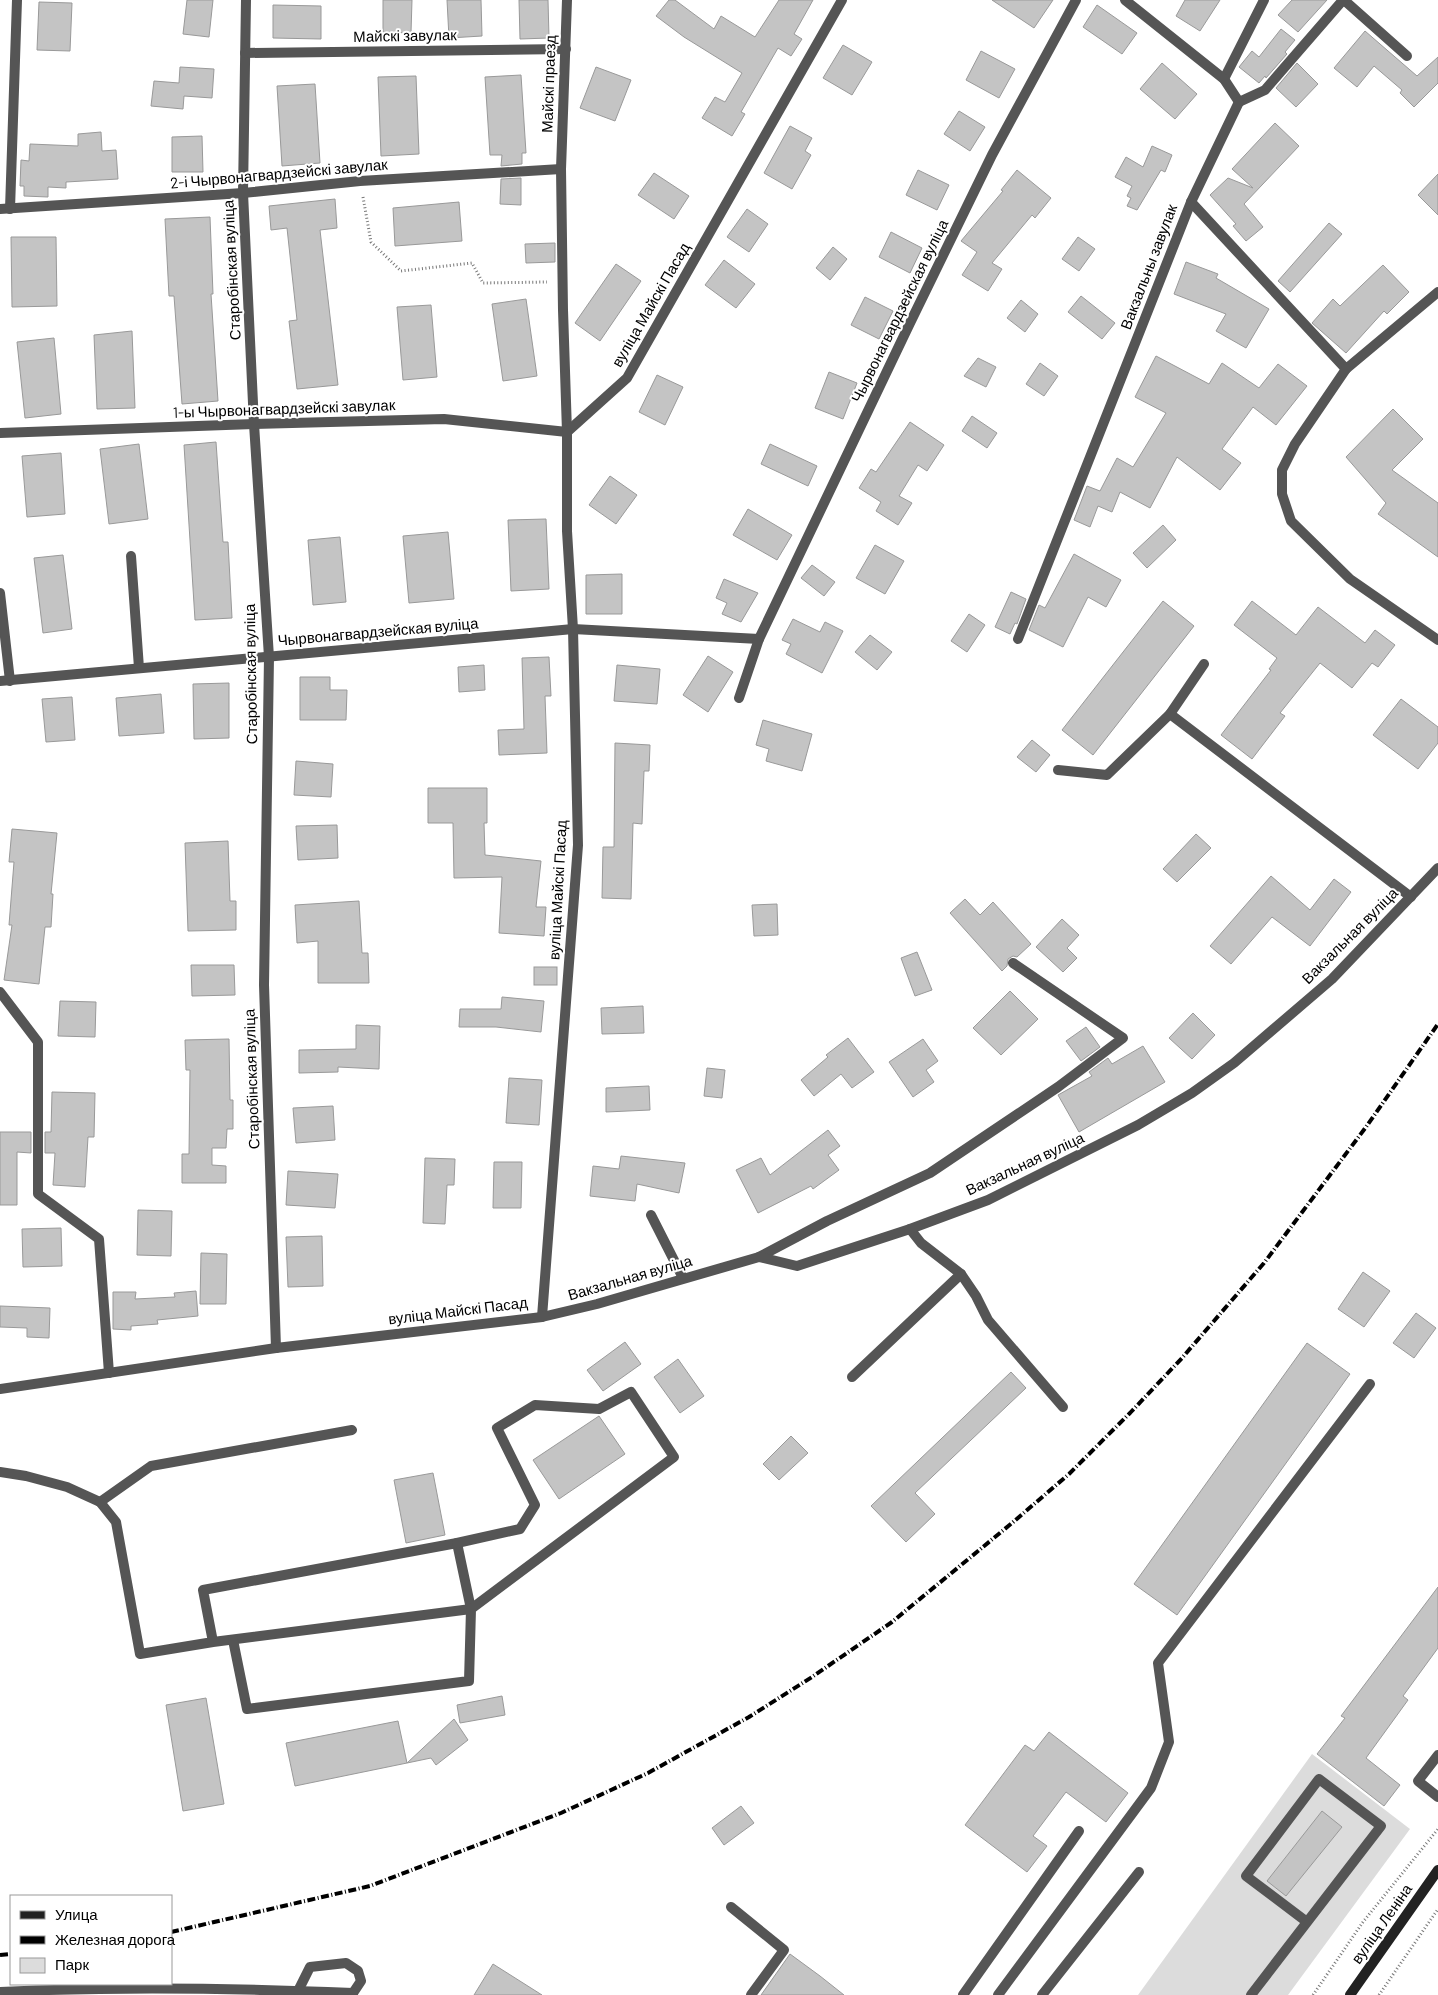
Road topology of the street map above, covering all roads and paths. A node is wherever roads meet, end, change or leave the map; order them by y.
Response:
1 (17, 0) edge
2 (246, 0) edge
3 (567, 0) edge
4 (842, 0) edge
5 (1076, 0) edge
6 (1125, 0) edge
7 (1264, 0) edge
8 (1343, 0) edge
9 (566, 49) junction
10 (245, 53) junction
11 (1407, 56) dead end
12 (1224, 79) junction
13 (1238, 102) junction
14 (561, 169) junction
15 (360, 181) junction
16 (243, 193) junction
17 (1191, 202) junction
18 (5, 209) edge
19 (563, 282) junction
20 (1438, 292) edge
21 (1346, 369) junction
22 (254, 424) junction
23 (567, 432) junction
24 (0, 434) edge
25 (131, 556) dead end
26 (0, 593) edge
27 (573, 628) junction
28 (759, 639) junction
29 (1018, 640) dead end
30 (1438, 640) edge
31 (269, 657) junction
32 (1204, 664) dead end
33 (139, 668) junction
34 (5, 681) edge
35 (739, 698) dead end
36 (1170, 714) junction
37 (1058, 770) dead end
38 (1438, 868) edge
39 (1411, 897) junction
40 (1013, 963) dead end
41 (0, 992) edge
42 (651, 1215) dead end
43 (910, 1229) junction
44 (759, 1257) junction
45 (961, 1274) junction
46 (683, 1278) junction
47 (542, 1317) junction
48 (276, 1348) junction
49 (109, 1372) junction
50 (852, 1377) dead end
51 (1370, 1384) dead end
52 (0, 1389) edge
53 (1063, 1407) dead end
54 (352, 1430) dead end
55 (0, 1472) edge
56 (100, 1502) junction
57 (457, 1543) junction
58 (471, 1609) junction
59 (233, 1640) junction
60 (213, 1642) junction
61 (1438, 1755) edge
62 (1438, 1797) edge
63 (1438, 1829) edge
64 (1079, 1831) dead end
65 (1438, 1870) edge
66 (1139, 1872) dead end
67 (731, 1907) dead end
68 (1438, 1909) edge
69 (1307, 1922) junction
70 (298, 1991) junction
71 (0, 1992) edge
72 (752, 1995) edge
73 (963, 1995) edge
74 (998, 1995) edge
75 (1042, 1995) edge
76 (1251, 1995) edge
77 (1312, 1995) edge
78 (1350, 1995) edge
79 (1379, 1995) edge

1 - 18 street
2 - 10 street, Старобінская вуліца
3 - 9 street, Майскі праезд
4 - 23 street, вуліца Майскі Пасад
5 - 28 street, Чырвонагвардзейская вуліца
6 - 12 street
7 - 12 street
8 - 11 street
8 - 13 street
9 - 10 street, Майскі завулак
9 - 14 street, Майскі праезд
10 - 16 street, Старобінская вуліца
12 - 13 street
13 - 17 street
14 - 15 street, 2-і Чырвонагвардзейскі завулак
14 - 19 street, Майскі праезд
15 - 16 street, 2-і Чырвонагвардзейскі завулак
15 - 19 path
16 - 18 street, 2-і Чырвонагвардзейскі завулак
16 - 22 street, Старобінская вуліца
17 - 21 street, Вакзальны завулак
17 - 29 street, Вакзальны завулак
19 - 23 street, Майскі праезд
20 - 21 street
21 - 30 street
22 - 23 street, 1-ы Чырвонагвардзейскі завулак
22 - 24 street, 1-ы Чырвонагвардзейскі завулак
22 - 31 street, Старобінская вуліца
23 - 27 street, вуліца Майскі Пасад
25 - 33 street
26 - 34 street
27 - 28 street, Чырвонагвардзейская вуліца
27 - 31 street, Чырвонагвардзейская вуліца
27 - 47 street, вуліца Майскі Пасад
28 - 35 street, Чырвонагвардзейская вуліца
31 - 33 street, Чырвонагвардзейская вуліца
31 - 48 street, Старобінская вуліца
32 - 36 street
33 - 34 street, Чырвонагвардзейская вуліца
36 - 37 street
36 - 39 street
38 - 39 street, Вакзальная вуліца
39 - 43 street, Вакзальная вуліца
40 - 44 street
41 - 49 street
42 - 46 street
43 - 44 street, Вакзальная вуліца
43 - 45 street
44 - 46 street, Вакзальная вуліца
45 - 50 street
45 - 53 street
46 - 47 street, Вакзальная вуліца
47 - 48 street, вуліца Майскі Пасад
48 - 49 street, вуліца Майскі Пасад
49 - 52 street, вуліца Майскі Пасад
51 - 74 street
54 - 56 street
55 - 56 street
56 - 60 street
57 - 58 street
57 - 58 street
57 - 60 street
58 - 59 street
58 - 59 street
59 - 60 street
61 - 62 street
63 - 77 path
64 - 73 street
65 - 78 main road, вуліца Леніна
66 - 75 street
67 - 72 street
68 - 79 path
69 - 69 street
69 - 76 street
70 - 70 street
70 - 71 street

